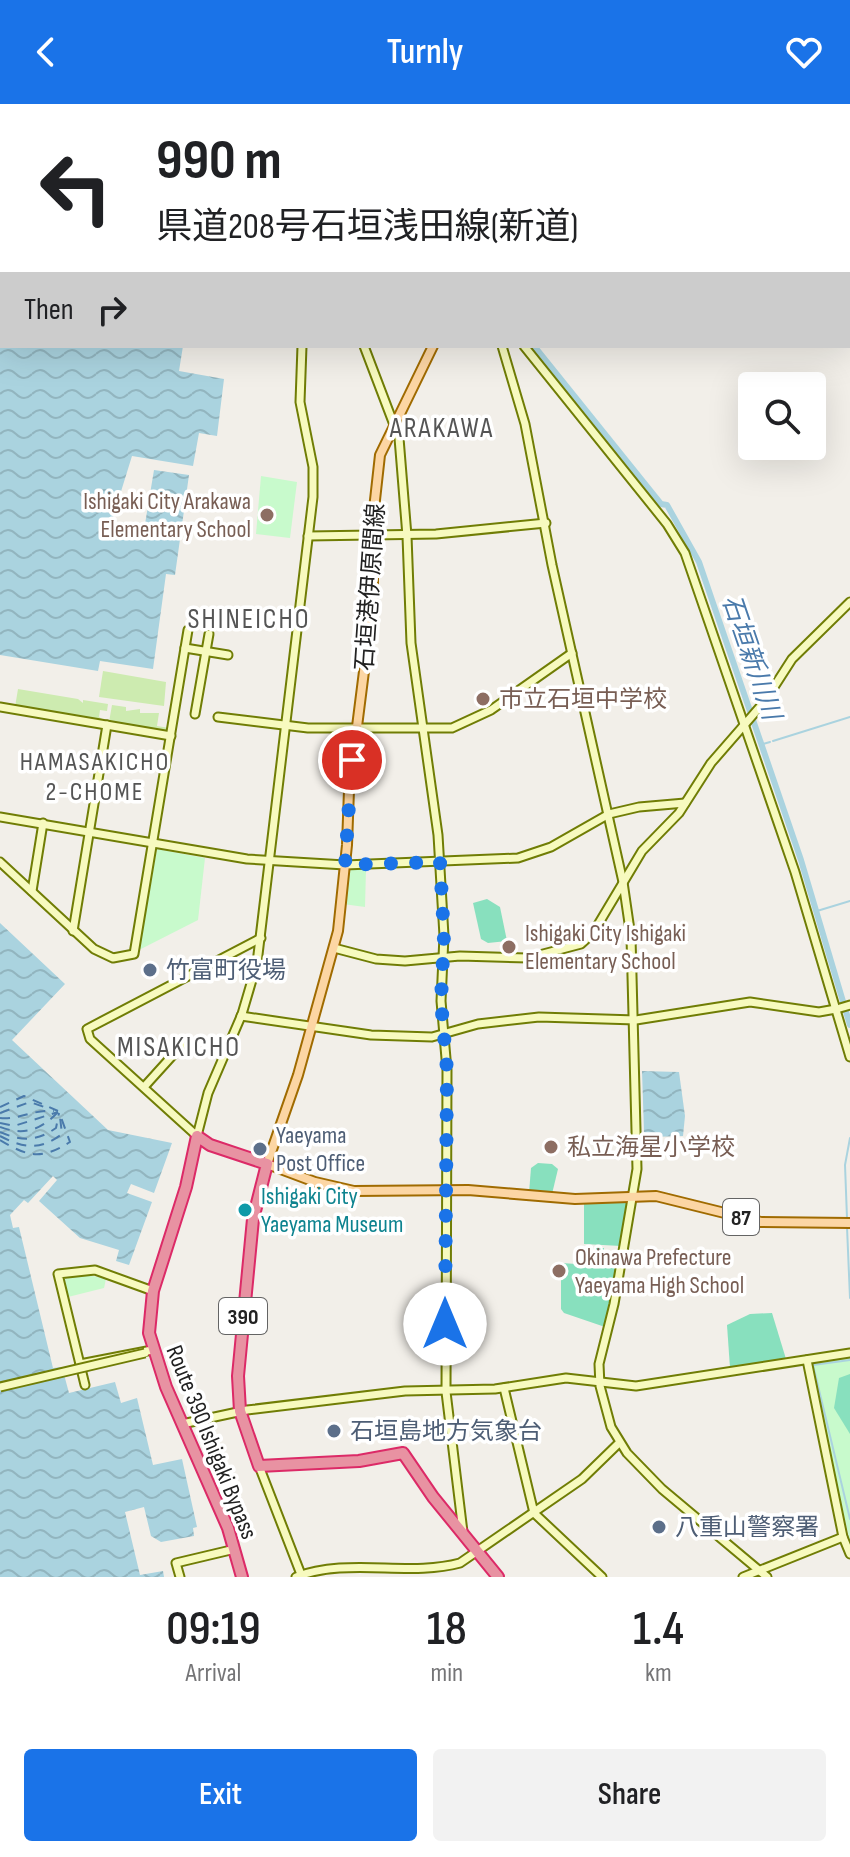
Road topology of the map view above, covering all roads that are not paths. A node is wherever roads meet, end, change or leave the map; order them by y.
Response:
1 (302, 348) edge
2 (365, 348) edge
3 (432, 348) edge
4 (503, 348) edge
5 (526, 348) edge
6 (387, 408) junction
7 (402, 410) junction
8 (394, 425) junction
9 (387, 436) junction
10 (399, 438) junction
11 (546, 523) junction
12 (308, 536) junction
13 (407, 536) junction
14 (373, 537) junction
15 (850, 602) edge
16 (188, 630) dead end
17 (209, 634) dead end
18 (185, 648) junction
19 (206, 652) junction
20 (572, 653) junction
21 (228, 655) dead end
22 (0, 707) edge
23 (195, 714) dead end
24 (218, 717) dead end
25 (745, 723) junction
26 (107, 725) junction
27 (285, 726) junction
28 (357, 727) junction
29 (424, 730) junction
30 (171, 736) junction
31 (685, 803) junction
32 (609, 814) junction
33 (0, 817) edge
34 (43, 823) junction
35 (90, 831) junction
36 (153, 841) junction
37 (269, 861) junction
38 (0, 862) edge
39 (440, 862) junction
40 (345, 865) junction
41 (623, 882) junction
42 (32, 891) junction
43 (73, 931) junction
44 (261, 938) junction
45 (334, 948) junction
46 (442, 958) junction
47 (850, 1005) edge
48 (838, 1008) junction
49 (241, 1016) junction
50 (636, 1020) junction
51 (312, 1026) junction
52 (447, 1035) junction
53 (182, 1045) dead end
54 (850, 1057) edge
55 (144, 1087) junction
56 (200, 1121) junction
57 (183, 1123) junction
58 (197, 1136) junction
59 (210, 1145) junction
60 (194, 1151) junction
61 (267, 1164) junction
62 (446, 1190) junction
63 (634, 1196) junction
64 (850, 1223) edge
65 (153, 1291) junction
66 (148, 1351) junction
67 (850, 1353) edge
68 (807, 1360) junction
69 (81, 1368) junction
70 (599, 1383) junction
71 (85, 1385) dead end
72 (0, 1387) edge
73 (504, 1388) junction
74 (446, 1392) junction
75 (240, 1411) junction
76 (182, 1424) junction
77 (619, 1443) junction
78 (259, 1466) junction
79 (534, 1513) junction
80 (463, 1534) junction
81 (843, 1537) junction
82 (235, 1549) junction
83 (477, 1552) junction
84 (850, 1554) edge
85 (759, 1570) junction
86 (300, 1576) edge
87 (180, 1577) edge
88 (242, 1577) edge
89 (498, 1577) edge
90 (602, 1577) edge
91 (743, 1577) edge
92 (767, 1577) edge

1 - 12 street
2 - 6 street
3 - 7 main road, 石垣港伊原間線
4 - 11 street
5 - 25 street
6 - 7 street
6 - 8 street
7 - 8 main road, 石垣港伊原間線
8 - 9 main road, 石垣港伊原間線
8 - 10 street
9 - 10 street
9 - 14 main road, 石垣港伊原間線
10 - 13 street
11 - 13 street
11 - 20 street
12 - 14 street
12 - 27 street
13 - 14 street
13 - 29 street
14 - 28 main road, 石垣港伊原間線
15 - 25 street
16 - 18 street
17 - 19 street
18 - 19 street
18 - 30 street
19 - 21 street
19 - 23 street
20 - 29 street
20 - 32 street
22 - 26 street
24 - 27 street
25 - 31 street
25 - 48 street
26 - 30 street
26 - 35 street
27 - 28 street
27 - 37 street
28 - 29 street
28 - 40 main road, 石垣港伊原間線
29 - 39 street
30 - 36 street
31 - 32 street
31 - 41 street
32 - 39 street
32 - 41 street
33 - 34 street
34 - 35 street
34 - 42 street
35 - 36 street
35 - 43 street
36 - 37 street
36 - 43 street
37 - 40 street
37 - 44 street
38 - 42 street
39 - 40 street
39 - 46 street
40 - 45 main road, 石垣港伊原間線
41 - 46 street
41 - 50 street
42 - 43 street
44 - 49 street
44 - 55 street
45 - 46 street
45 - 51 main road, 石垣港伊原間線
46 - 52 street
47 - 48 street
48 - 50 street
48 - 54 street
49 - 51 street
49 - 56 street
50 - 52 street
50 - 63 street
51 - 52 street
51 - 61 main road, 石垣港伊原間線
52 - 62 street
53 - 55 street
55 - 57 street
56 - 57 street
56 - 58 street
57 - 58 street
58 - 59 highway
58 - 60 highway, Route 390 Ishigaki Bypass
59 - 60 highway
59 - 61 highway
60 - 65 highway, Route 390 Ishigaki Bypass
61 - 62 main road, 87
61 - 75 highway, 390
62 - 63 main road, 87
62 - 74 street
63 - 64 main road, 87
63 - 70 street
65 - 66 highway, Route 390 Ishigaki Bypass
65 - 69 street
66 - 69 street
66 - 72 street, bridge
66 - 76 highway, Route 390 Ishigaki Bypass
67 - 68 street
68 - 70 street
68 - 81 street
69 - 71 street
70 - 73 street
70 - 77 street
73 - 74 street
73 - 79 street
74 - 75 street
74 - 80 street
75 - 76 street
75 - 78 highway, 390
76 - 82 highway, Route 390 Ishigaki Bypass
77 - 79 street
77 - 85 street
78 - 80 highway
78 - 86 street
79 - 83 street
79 - 90 street
80 - 83 highway
81 - 84 street
81 - 85 street
82 - 87 street
82 - 88 highway, Route 390 Ishigaki Bypass
83 - 86 street
83 - 89 highway
85 - 91 street
85 - 92 street

